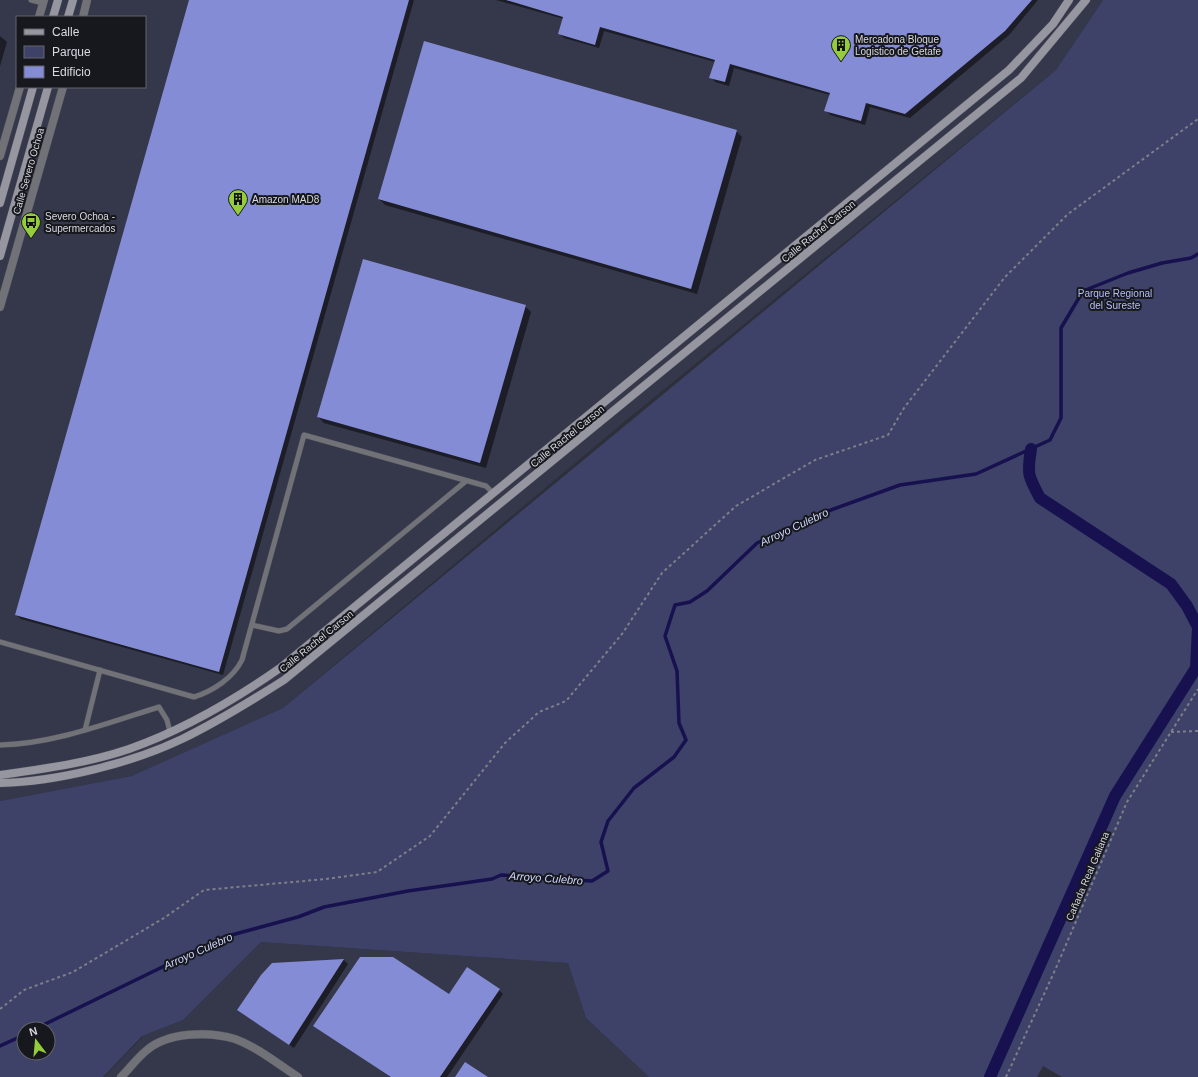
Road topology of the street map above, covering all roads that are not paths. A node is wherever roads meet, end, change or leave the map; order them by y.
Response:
1 (31, 0) edge
2 (58, 0) edge
3 (73, 0) edge
4 (87, 0) edge
5 (1069, 0) edge
6 (1086, 0) edge
7 (44, 2) edge
8 (39, 16) edge
9 (53, 16) edge
10 (68, 16) edge
11 (83, 16) edge
12 (20, 88) edge
13 (33, 88) edge
14 (48, 88) edge
15 (63, 88) edge
16 (0, 156) edge
17 (0, 202) edge
18 (0, 256) edge
19 (0, 307) edge
20 (466, 481) junction
21 (494, 493) junction
22 (252, 625) junction
23 (0, 642) edge
24 (100, 670) junction
25 (85, 730) junction
26 (170, 732) junction
27 (0, 745) edge
28 (0, 775) edge
29 (0, 783) edge
30 (121, 1077) edge
31 (298, 1077) edge

1 - 7 lane
2 - 9 street
3 - 10 street
4 - 11 street
5 - 21 street, Calle Rachel Carson
6 - 29 street, Calle Rachel Carson
7 - 8 street
12 - 16 street
13 - 17 street, Calle Severo Ochoa
14 - 18 street, Calle Severo Ochoa
15 - 19 street, Calle Severo Ochoa
20 - 21 lane
20 - 22 lane
20 - 22 lane
21 - 26 street, Calle Rachel Carson
22 - 24 lane
23 - 24 lane
24 - 25 lane
25 - 26 lane
25 - 27 lane
26 - 28 street, Calle Rachel Carson
30 - 31 street

